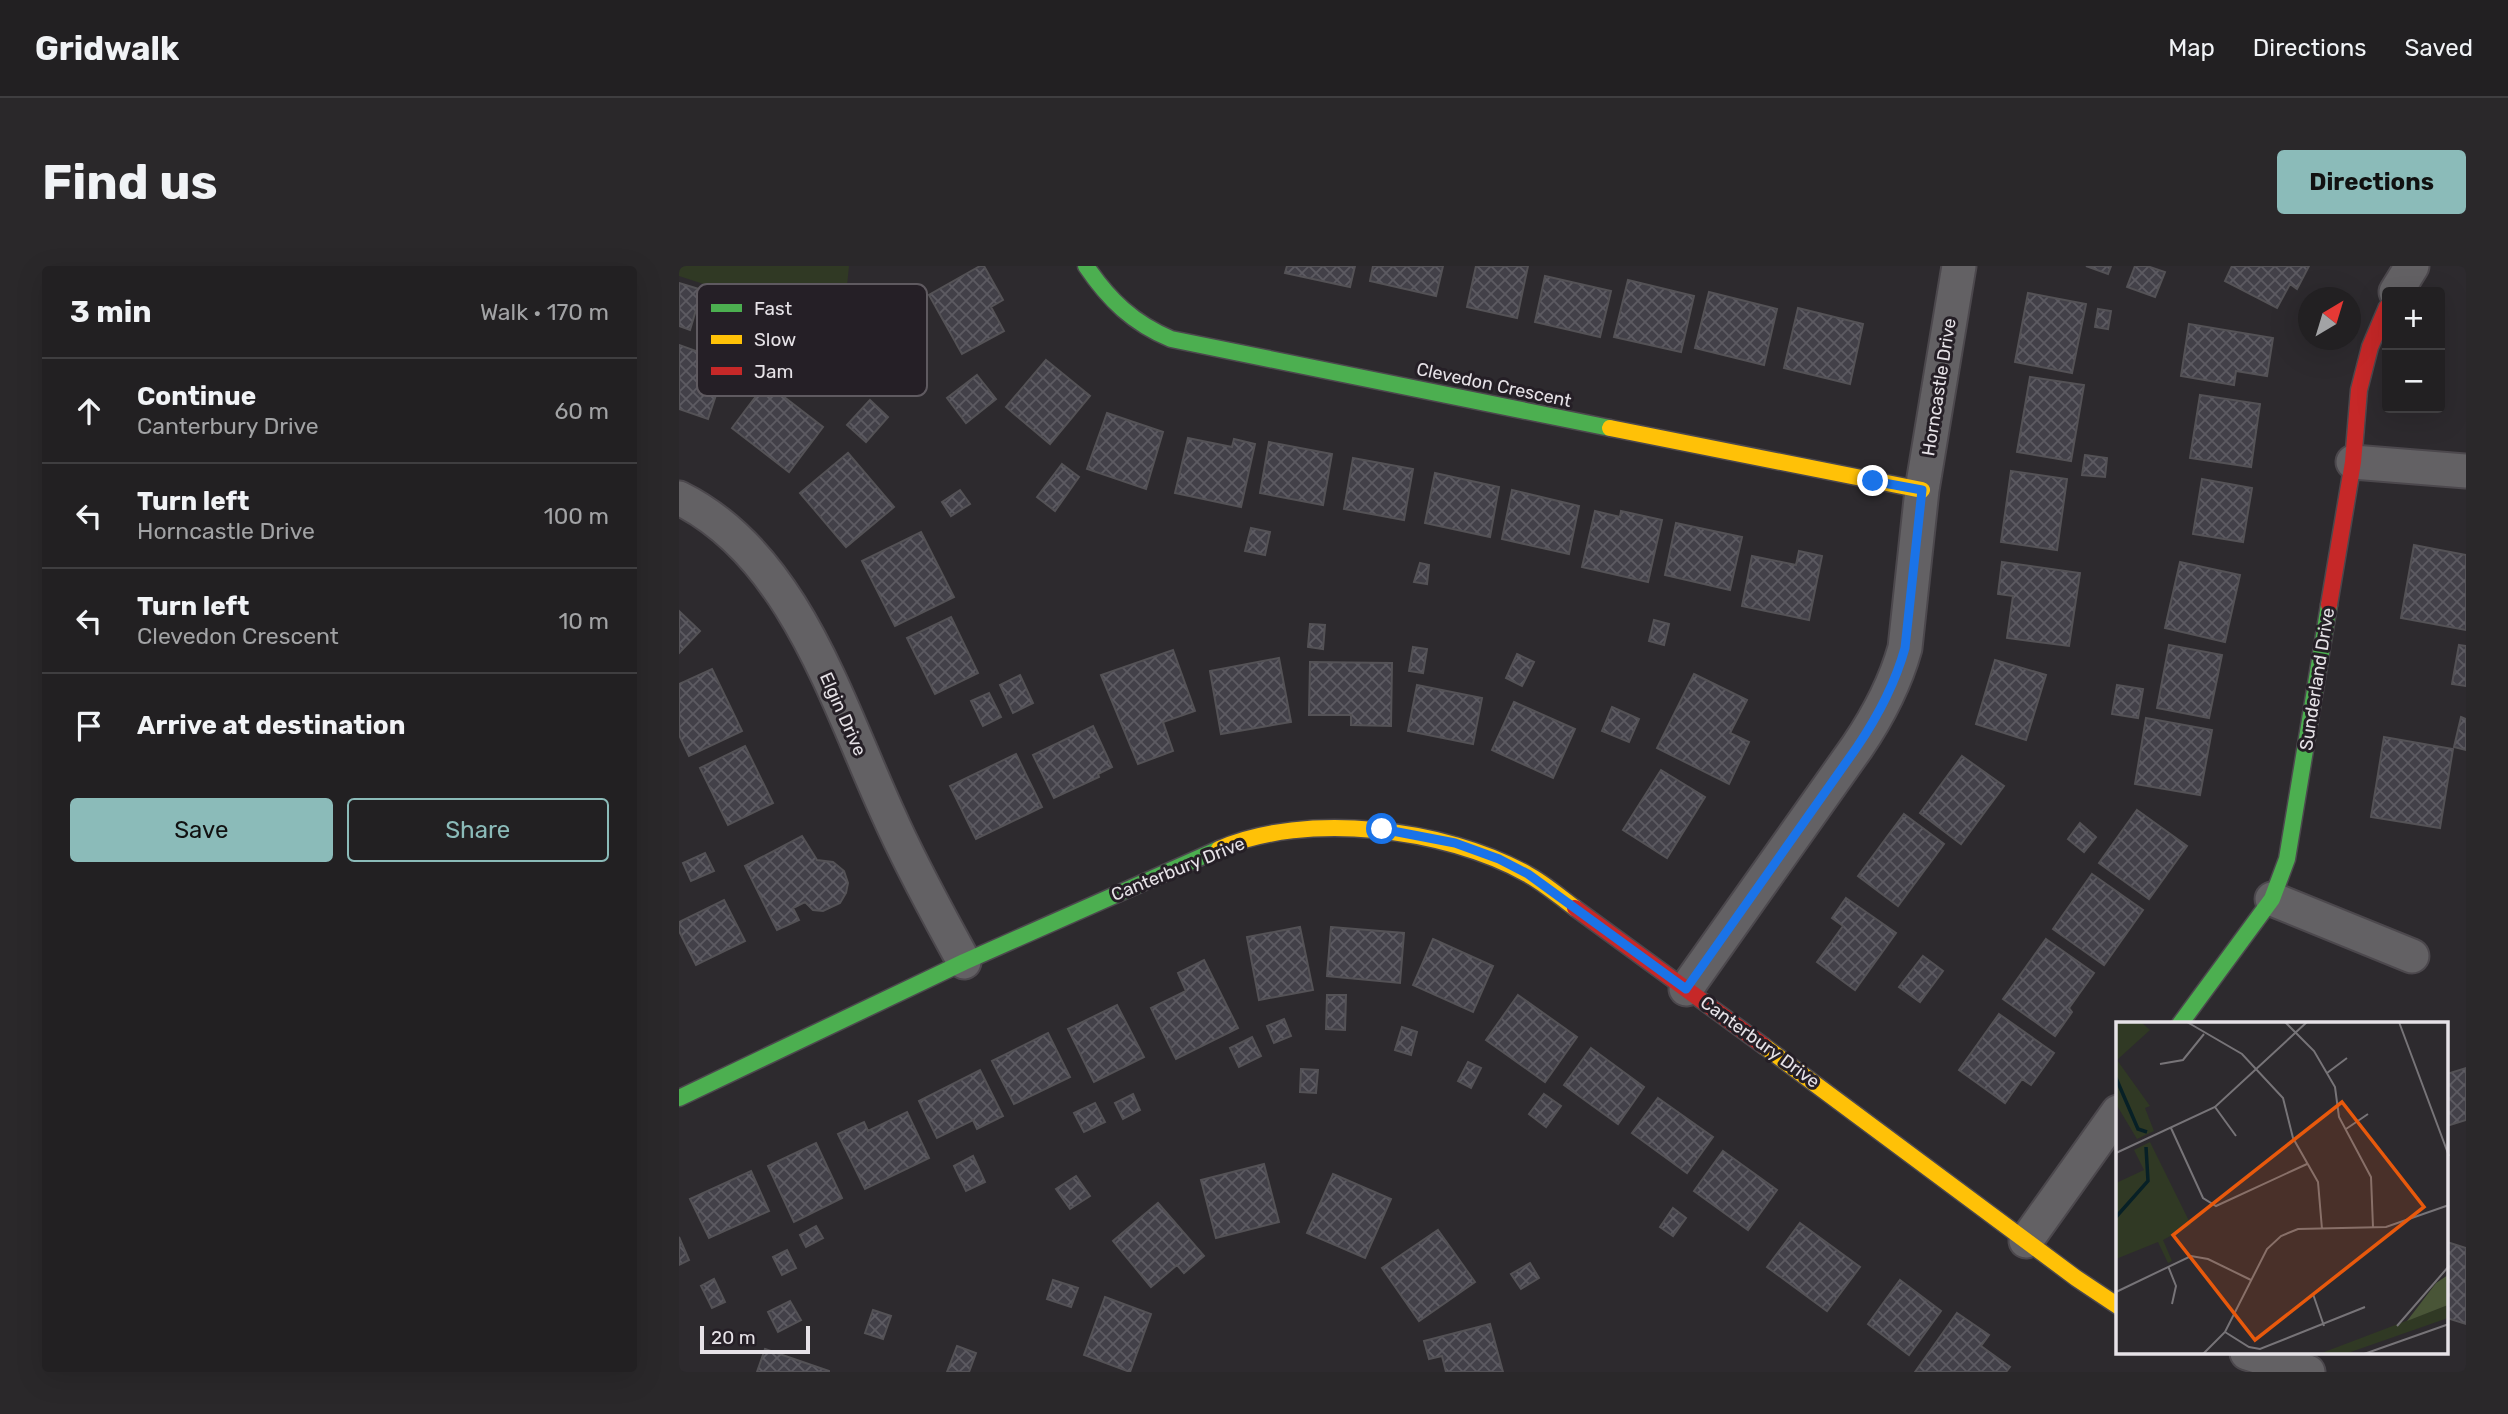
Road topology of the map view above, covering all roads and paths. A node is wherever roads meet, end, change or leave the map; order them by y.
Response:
1 (1086, 266) edge
2 (1958, 266) edge
3 (2412, 266) edge
4 (2399, 287) edge
5 (2382, 319) edge
6 (2353, 462) junction
7 (2466, 471) edge
8 (1922, 490) junction
9 (679, 498) edge
10 (2272, 899) junction
11 (2412, 956) dead end
12 (964, 962) junction
13 (1686, 989) junction
14 (2181, 1022) edge
15 (679, 1098) edge
16 (2116, 1115) edge
17 (2026, 1241) junction
18 (2116, 1305) edge
19 (2250, 1354) edge
20 (2308, 1372) edge

1 - 8 street, Clevedon Crescent
2 - 8 street, Horncastle Drive
3 - 4 street
5 - 6 street, Sunderland Drive
6 - 7 street
6 - 10 street, Sunderland Drive
8 - 13 street, Horncastle Drive
9 - 12 street, Elgin Drive
10 - 11 street
10 - 14 street, Sunderland Drive
12 - 13 street, Canterbury Drive
12 - 15 street, Canterbury Drive
13 - 17 street, Canterbury Drive
16 - 17 street
17 - 18 street, Canterbury Drive
19 - 20 street

